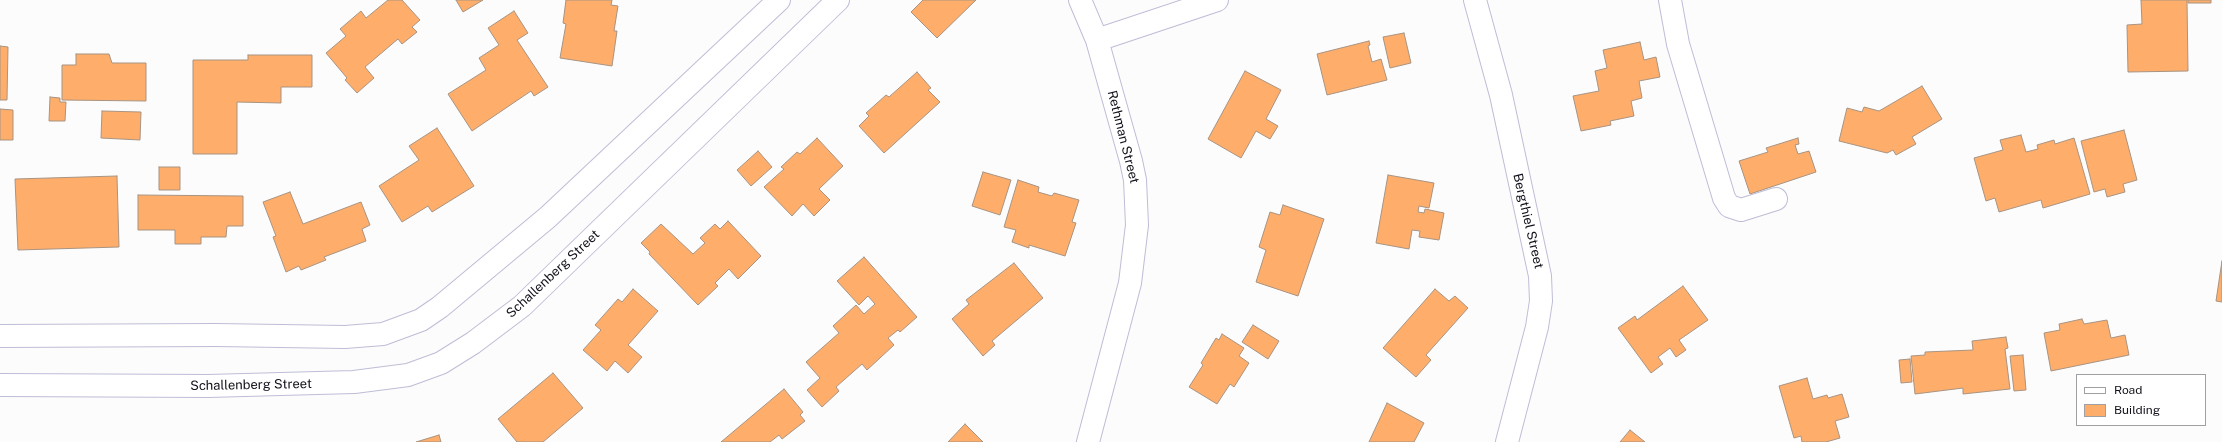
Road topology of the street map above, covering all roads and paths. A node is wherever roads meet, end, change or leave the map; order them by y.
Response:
1 (779, 0) edge
2 (838, 0) edge
3 (1080, 0) edge
4 (1216, 0) edge
5 (1476, 0) edge
6 (1670, 0) edge
7 (1097, 40) junction
8 (1776, 199) dead end
9 (0, 336) edge
10 (0, 385) edge
11 (1088, 442) edge
12 (1507, 442) edge

1 - 9 street
2 - 10 street, Schallenberg Street
3 - 7 street, Rethman Street
4 - 7 street
5 - 12 street, Bergthiel Street
6 - 8 street
7 - 11 street, Rethman Street

